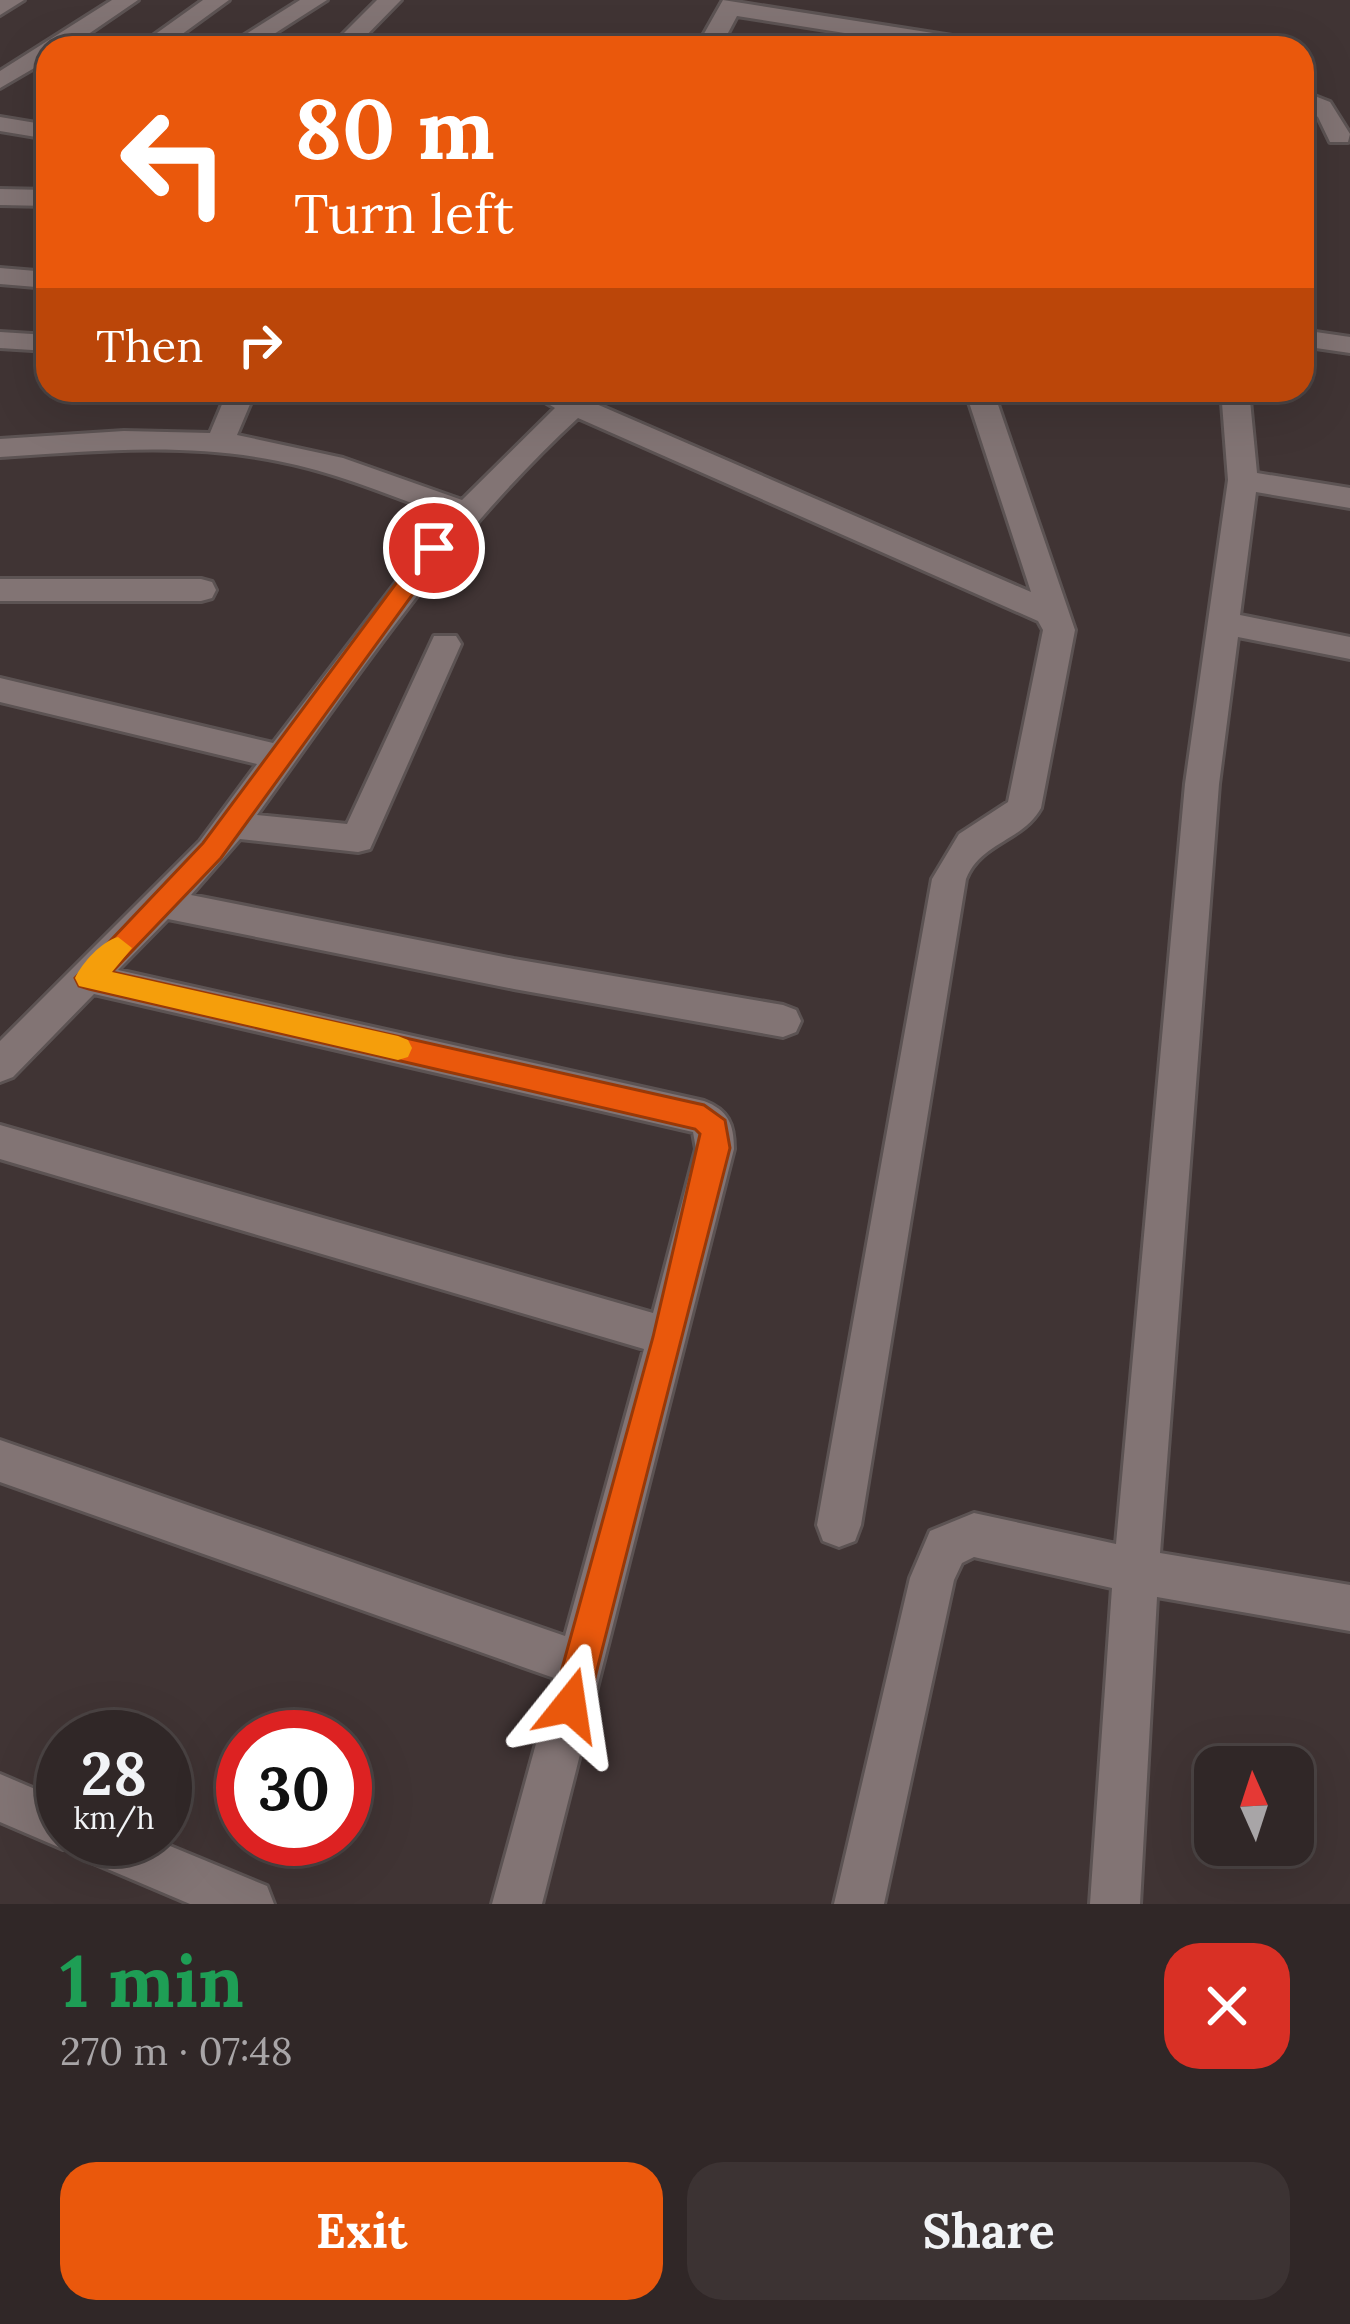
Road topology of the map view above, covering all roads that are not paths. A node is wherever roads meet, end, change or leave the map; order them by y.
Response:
1 (13, 0) edge
2 (127, 0) edge
3 (218, 0) edge
4 (316, 0) edge
5 (390, 0) edge
6 (731, 4) edge
7 (0, 8) edge
8 (70, 36) edge
9 (166, 36) edge
10 (256, 36) edge
11 (352, 36) edge
12 (720, 36) edge
13 (915, 36) edge
14 (36, 58) edge
15 (0, 81) edge
16 (1314, 102) edge
17 (0, 124) edge
18 (36, 126) edge
19 (1314, 134) edge
20 (1345, 138) edge
21 (0, 197) edge
22 (36, 198) edge
23 (0, 276) edge
24 (36, 279) edge
25 (0, 340) edge
26 (1314, 340) edge
27 (36, 342) edge
28 (1350, 345) edge
29 (237, 402) edge
30 (579, 402) edge
31 (589, 402) edge
32 (983, 402) edge
33 (1236, 402) edge
34 (219, 444) junction
35 (0, 448) edge
36 (1244, 479) junction
37 (1350, 498) edge
38 (469, 513) junction
39 (0, 590) edge
40 (201, 590) dead end
41 (1226, 623) junction
42 (1059, 630) junction
43 (445, 644) dead end
44 (1350, 648) edge
45 (0, 690) edge
46 (282, 758) junction
47 (231, 825) junction
48 (161, 903) junction
49 (89, 978) junction
50 (784, 1021) dead end
51 (0, 1066) edge
52 (0, 1142) edge
53 (668, 1337) junction
54 (0, 1461) edge
55 (838, 1525) dead end
56 (1136, 1571) junction
57 (1350, 1608) edge
58 (580, 1665) junction
59 (0, 1798) edge
60 (36, 1813) edge
61 (158, 1866) edge
62 (249, 1904) edge
63 (517, 1904) edge
64 (859, 1904) edge
65 (1115, 1904) edge

1 - 7 street
2 - 8 street
3 - 9 street
4 - 10 street
5 - 11 street
6 - 12 street
6 - 13 street
14 - 15 street
16 - 20 street
17 - 18 street
19 - 20 street
21 - 22 street
23 - 24 street
25 - 27 street
26 - 28 street
29 - 34 street
30 - 38 street
31 - 42 street
32 - 42 street
33 - 36 street
34 - 35 street
34 - 38 street
36 - 37 street
36 - 41 street
38 - 46 street
39 - 40 street
41 - 44 street
41 - 56 street
42 - 55 street
43 - 47 street
45 - 46 street
46 - 47 street
47 - 48 street
48 - 49 street
48 - 50 street
49 - 51 street
49 - 53 street
52 - 53 street
53 - 58 street
54 - 58 street
56 - 57 street
56 - 64 street
56 - 65 street
58 - 63 street
59 - 60 street
61 - 62 street

